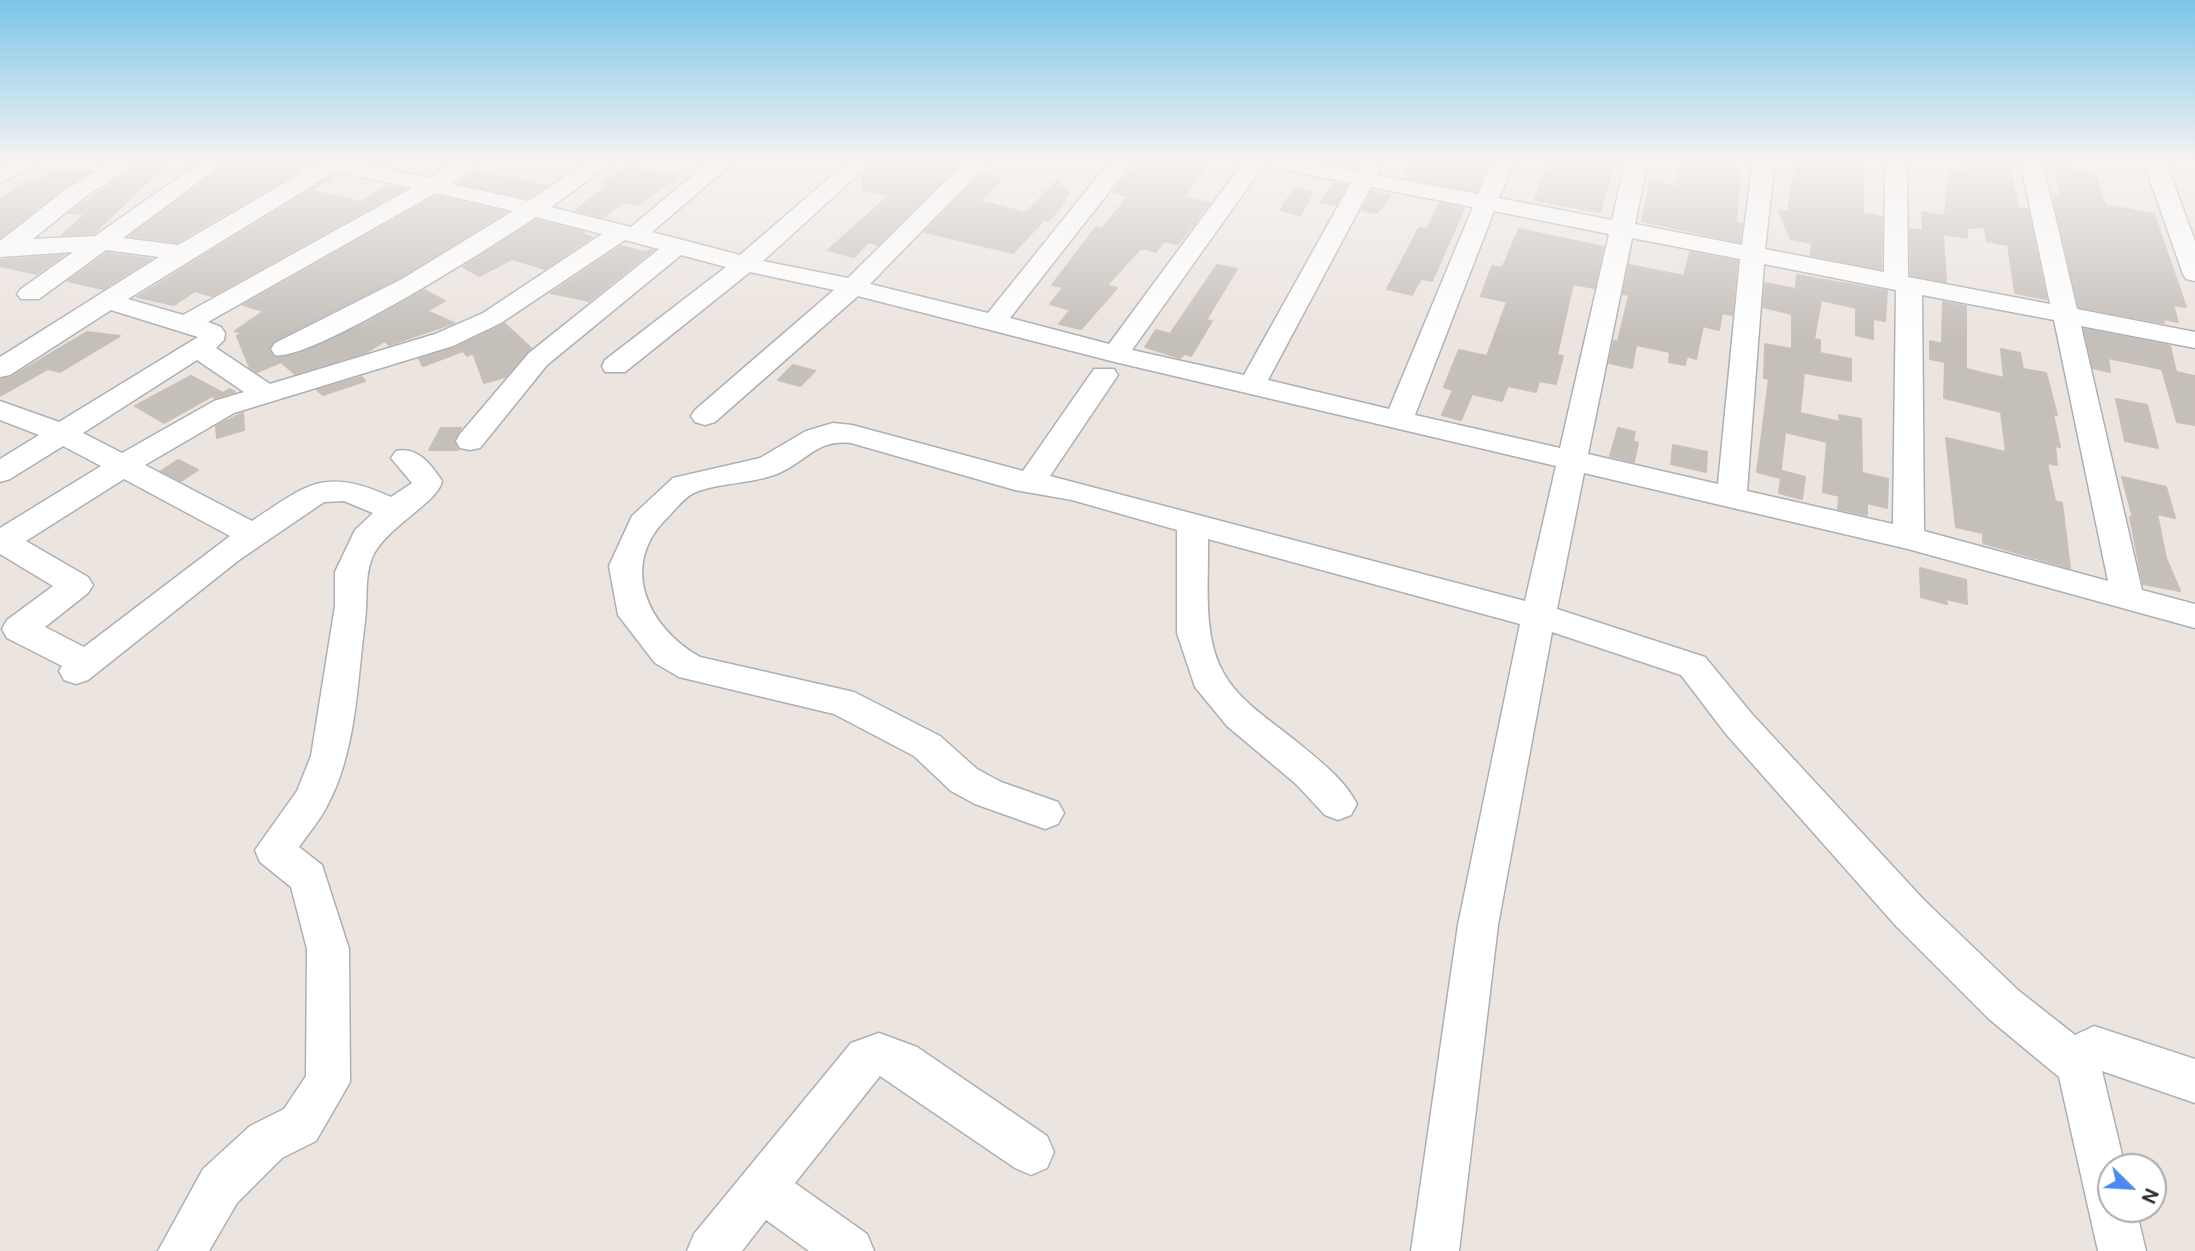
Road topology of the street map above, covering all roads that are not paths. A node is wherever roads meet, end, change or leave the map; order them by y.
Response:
1 (43, 218) edge
2 (139, 218) edge
3 (238, 218) edge
4 (375, 218) edge
5 (518, 218) edge
6 (570, 218) edge
7 (647, 218) edge
8 (797, 218) edge
9 (922, 218) edge
10 (1077, 218) edge
11 (1214, 218) edge
12 (1343, 218) edge
13 (1481, 218) edge
14 (1570, 218) edge
15 (1626, 218) edge
16 (1757, 218) edge
17 (1899, 218) edge
18 (2043, 218) edge
19 (2175, 218) edge
20 (1624, 230) junction
21 (628, 233) junction
22 (105, 243) junction
23 (677, 246) junction
24 (2, 250) edge
25 (182, 253) junction
26 (1752, 257) junction
27 (745, 264) junction
28 (2195, 274) edge
29 (1902, 284) junction
30 (853, 287) junction
31 (30, 294) dead end
32 (109, 301) junction
33 (2063, 315) junction
34 (994, 322) junction
35 (186, 324) junction
36 (2195, 340) edge
37 (284, 349) dead end
38 (200, 350) junction
39 (1109, 364) junction
40 (615, 366) dead end
41 (0, 369) edge
42 (1252, 385) junction
43 (265, 393) junction
44 (0, 410) edge
45 (705, 416) dead end
46 (1399, 420) junction
47 (61, 433) junction
48 (470, 441) dead end
49 (406, 458) dead end
50 (1570, 458) junction
51 (124, 464) junction
52 (0, 472) edge
53 (1030, 482) junction
54 (1732, 496) junction
55 (394, 510) junction
56 (1192, 523) junction
57 (253, 535) junction
58 (1908, 538) junction
59 (1, 542) edge
60 (2128, 598) junction
61 (2195, 616) edge
62 (1537, 617) junction
63 (1338, 804) dead end
64 (1045, 813) dead end
65 (2078, 1065) junction
66 (2195, 1081) edge
67 (1031, 1152) dead end
68 (2099, 1153) edge
69 (762, 1188) junction
70 (2115, 1223) edge
71 (182, 1251) edge
72 (711, 1251) edge
73 (850, 1251) edge
74 (1435, 1251) edge
75 (2122, 1251) edge

1 - 24 street
2 - 22 street
3 - 25 street
4 - 35 street
5 - 37 street
6 - 21 street
7 - 21 street
8 - 27 street
9 - 30 street
10 - 34 street
11 - 39 street
12 - 42 street
13 - 46 street
14 - 20 street
15 - 20 street
16 - 26 street
17 - 29 street
18 - 33 street
19 - 28 street
20 - 26 street
20 - 50 street
21 - 23 street
21 - 43 street
22 - 24 street
22 - 25 street
22 - 31 street
23 - 27 street
23 - 48 street
25 - 32 street
26 - 29 street
26 - 54 street
27 - 30 street
27 - 40 street
29 - 33 street
29 - 58 street
30 - 34 street
30 - 45 street
32 - 35 street
32 - 41 street
33 - 36 street
33 - 60 street
34 - 39 street
35 - 38 street
38 - 43 street
38 - 47 street
39 - 42 street
39 - 53 street
42 - 46 street
43 - 51 street
44 - 47 street
46 - 50 street
47 - 51 street
47 - 52 street
49 - 55 street
50 - 54 street
50 - 62 street
51 - 57 street
51 - 59 street
53 - 56 street
53 - 64 street
54 - 58 street
55 - 57 street
55 - 71 street
56 - 62 street
56 - 63 street
57 - 59 street
58 - 60 street
60 - 61 street
62 - 65 street
62 - 74 street
65 - 66 street
65 - 68 street
67 - 69 street
69 - 72 street
69 - 73 street
70 - 75 street

